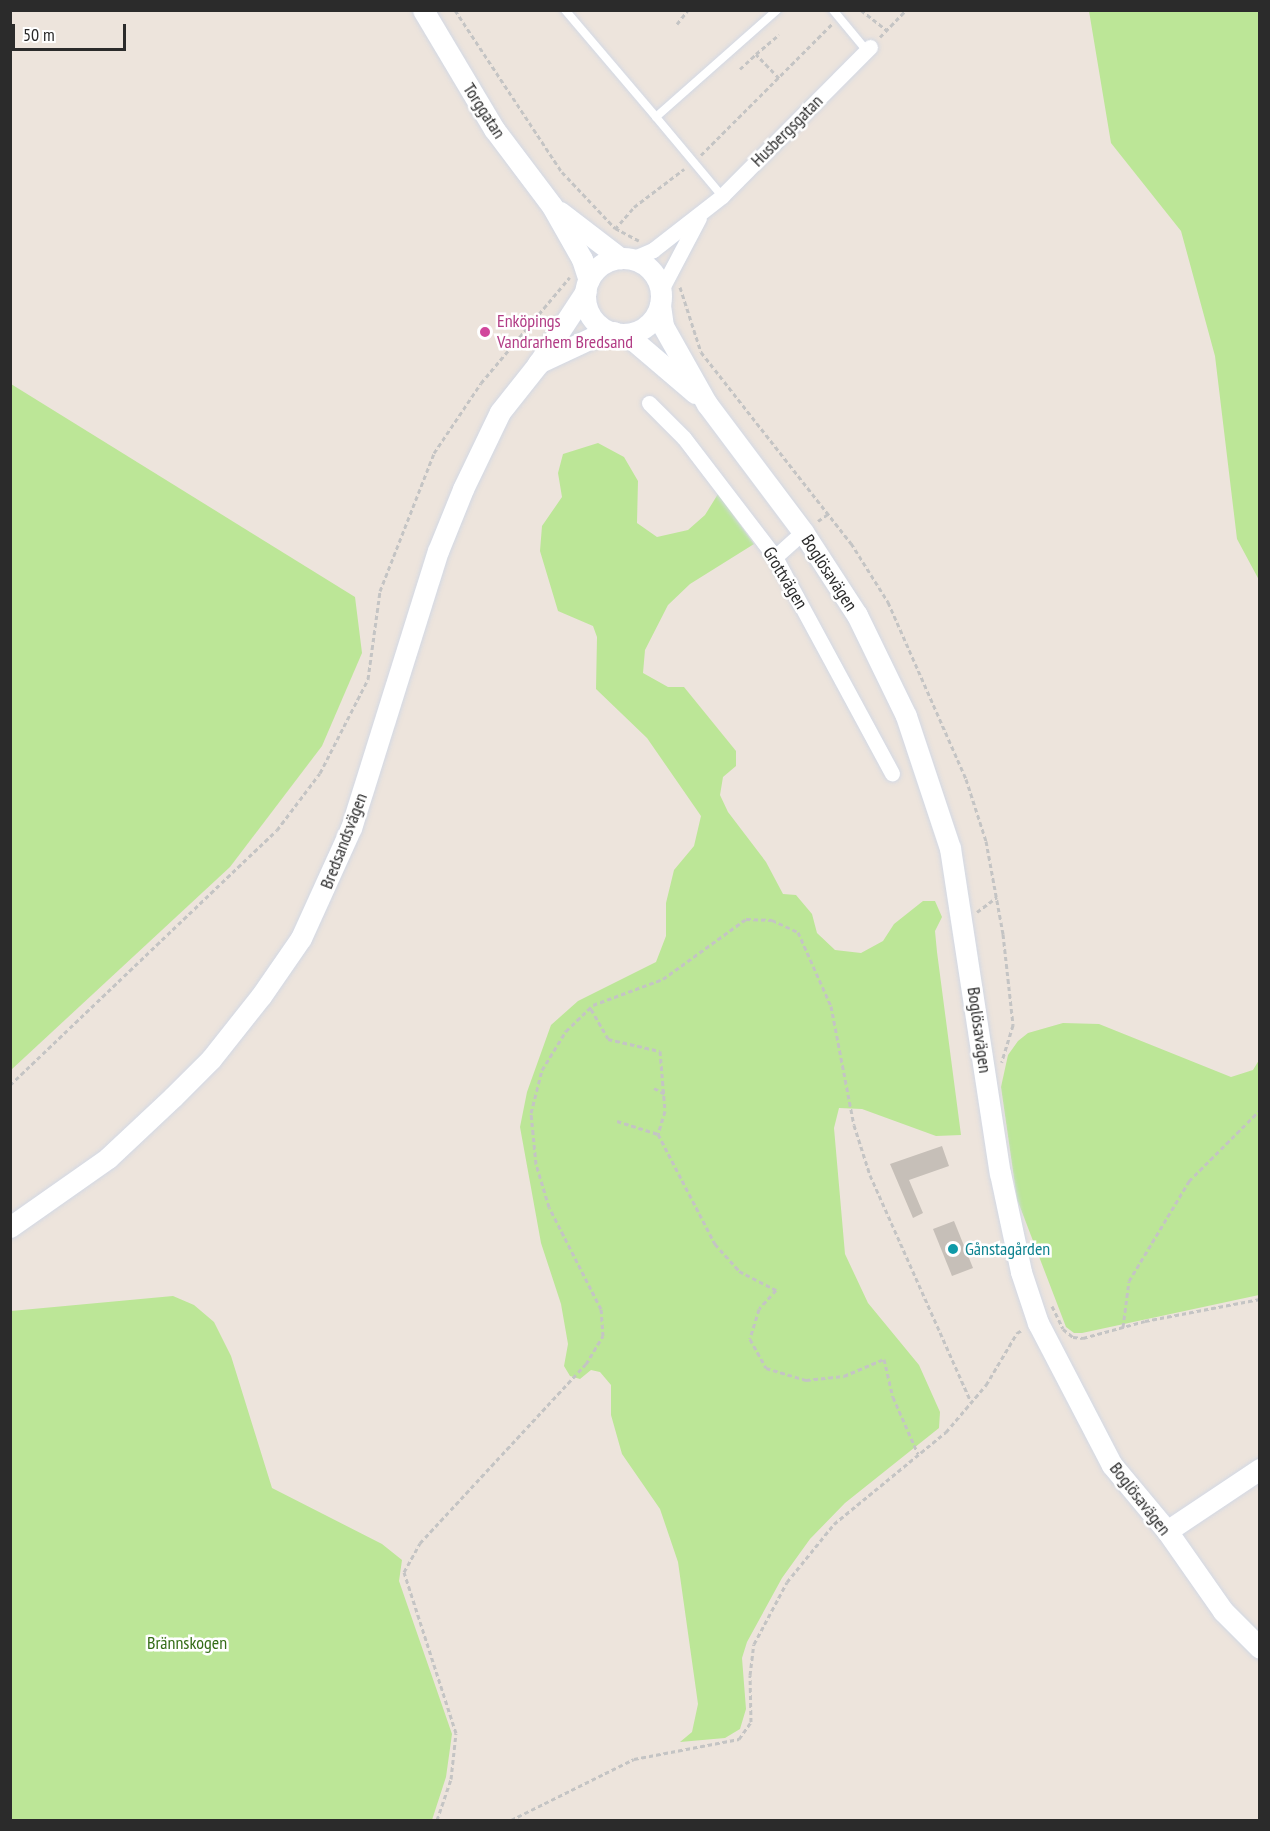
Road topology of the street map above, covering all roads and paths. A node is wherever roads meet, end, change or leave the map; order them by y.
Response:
1 (423, 10) edge
2 (455, 10) edge
3 (565, 10) edge
4 (688, 10) edge
5 (777, 10) edge
6 (832, 10) edge
7 (861, 10) edge
8 (906, 10) edge
9 (838, 18) junction
10 (677, 24) dead end
11 (887, 30) junction
12 (779, 35) dead end
13 (869, 49) junction
14 (756, 54) junction
15 (740, 69) dead end
16 (779, 78) junction
17 (656, 117) junction
18 (693, 162) junction
19 (722, 196) junction
20 (552, 206) junction
21 (702, 213) junction
22 (615, 228) junction
23 (600, 244) junction
24 (626, 258) junction
25 (582, 259) junction
26 (587, 286) junction
27 (661, 298) junction
28 (620, 333) junction
29 (538, 364) junction
30 (649, 403) dead end
31 (707, 404) junction
32 (803, 532) junction
33 (775, 556) junction
34 (892, 773) dead end
35 (964, 922) junction
36 (591, 1008) junction
37 (999, 1071) dead end
38 (10, 1084) edge
39 (654, 1088) dead end
40 (665, 1094) junction
41 (1260, 1110) edge
42 (617, 1121) dead end
43 (658, 1134) junction
44 (10, 1227) edge
45 (1050, 1299) dead end
46 (1260, 1299) edge
47 (1048, 1320) junction
48 (1123, 1327) junction
49 (971, 1402) junction
50 (918, 1454) junction
51 (1260, 1469) edge
52 (1167, 1532) junction
53 (1260, 1648) edge
54 (437, 1821) edge
55 (512, 1821) edge

1 - 20 street, Torggatan
2 - 22 path
3 - 17 lane
4 - 10 path
5 - 17 lane
6 - 9 lane
7 - 11 path
8 - 11 path
9 - 13 lane
9 - 16 path
11 - 13 path
12 - 14 path
13 - 19 street, Husbergsgatan
14 - 15 path
14 - 16 path
16 - 18 path
17 - 18 lane
18 - 19 lane
18 - 22 path
19 - 21 street, Husbergsgatan
20 - 23 street, Torggatan
20 - 25 street, Torggatan
21 - 24 street, Husbergsgatan
21 - 27 street, Husbergsgatan
22 - 23 path
23 - 24 street, Torggatan
24 - 26 street
24 - 27 street, Torggatan
25 - 26 street, Torggatan
25 - 38 path
26 - 28 street, Torggatan
26 - 29 street, Bredsandsvägen
27 - 28 street
27 - 31 street, Boglösavägen
28 - 29 street
28 - 31 street, Boglösavägen
29 - 44 street, Bredsandsvägen
30 - 33 street, Grottvägen
31 - 32 street, Boglösavägen
32 - 33 street
32 - 35 street, Boglösavägen
33 - 34 street, Grottvägen
35 - 37 path
35 - 47 street, Boglösavägen
36 - 40 path
36 - 49 path
36 - 54 path
39 - 40 path
40 - 43 path
41 - 48 path
42 - 43 path
43 - 50 path
45 - 47 path
46 - 48 path
47 - 48 path
47 - 49 path
47 - 52 street, Boglösavägen
49 - 50 path
50 - 55 path
51 - 52 street
52 - 53 street, Boglösavägen

